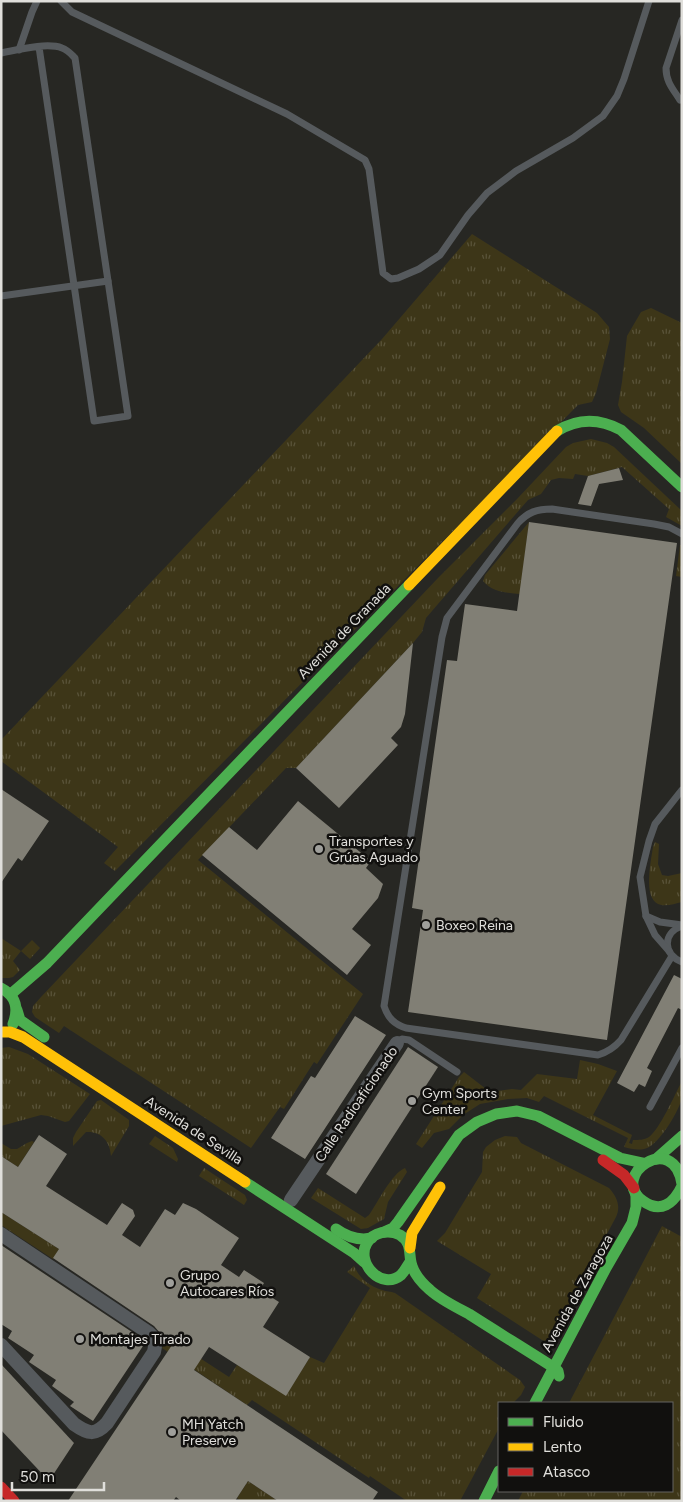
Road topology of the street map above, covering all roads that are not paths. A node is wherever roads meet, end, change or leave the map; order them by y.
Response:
1 (37, 1) edge
2 (61, 1) edge
3 (649, 1) edge
4 (682, 20) edge
5 (39, 47) junction
6 (20, 50) junction
7 (1, 52) edge
8 (680, 100) dead end
9 (108, 281) junction
10 (74, 286) junction
11 (1, 296) edge
12 (682, 487) edge
13 (682, 534) edge
14 (682, 790) edge
15 (646, 916) junction
16 (682, 926) edge
17 (670, 953) junction
18 (682, 962) edge
19 (12, 999) edge
20 (2, 1033) edge
21 (396, 1043) joint
22 (55, 1044) dead end
23 (682, 1048) edge
24 (457, 1072) dead end
25 (136, 1098) dead end
26 (650, 1107) dead end
27 (681, 1146) edge
28 (460, 1154) dead end
29 (656, 1159) junction
30 (644, 1163) junction
31 (681, 1176) edge
32 (445, 1178) dead end
33 (682, 1185) edge
34 (635, 1191) junction
35 (291, 1200) junction
36 (662, 1206) junction
37 (682, 1207) edge
38 (384, 1232) junction
39 (1, 1234) edge
40 (372, 1238) junction
41 (410, 1248) junction
42 (364, 1262) junction
43 (410, 1262) junction
44 (620, 1266) dead end
45 (391, 1279) junction
46 (403, 1285) dead end
47 (415, 1292) dead end
48 (602, 1300) dead end
49 (465, 1325) dead end
50 (1, 1345) edge
51 (551, 1375) junction
52 (536, 1402) edge
53 (546, 1402) edge
54 (498, 1473) edge
55 (1, 1487) edge
56 (14, 1501) edge
57 (484, 1501) edge

1 - 6 lane
2 - 3 lane
4 - 8 lane
5 - 6 lane
5 - 9 lane
5 - 10 lane
6 - 7 lane
9 - 10 lane
9 - 10 lane
10 - 11 lane
12 - 19 main road, Avenida de Granada
13 - 17 lane
14 - 15 lane
15 - 16 lane
15 - 17 lane
16 - 17 lane
17 - 18 lane
19 - 20 main road, Avenida de Granada
19 - 22 main road
20 - 42 main road, Avenida de Sevilla
21 - 24 lane, Calle Radioaficionado
21 - 35 street, Calle Radioaficionado
23 - 26 lane
25 - 35 main road, Avenida de Sevilla
27 - 29 main road
27 - 31 main road
28 - 34 main road
29 - 30 main road
29 - 31 main road
30 - 34 main road
30 - 38 main road
31 - 33 main road
32 - 41 main road
33 - 36 main road
34 - 36 main road
34 - 51 main road, Avenida de Zaragoza
35 - 40 main road, Avenida de Sevilla
36 - 37 main road
36 - 44 main road, Avenida de Zaragoza
38 - 40 main road
38 - 41 main road
39 - 50 street
40 - 42 main road
41 - 43 main road
42 - 45 main road
43 - 45 main road
43 - 51 main road
45 - 46 main road
47 - 49 main road
48 - 51 main road, Avenida de Zaragoza
51 - 52 main road, Avenida de Zaragoza
51 - 53 main road, Avenida de Zaragoza
54 - 57 main road
55 - 56 main road

